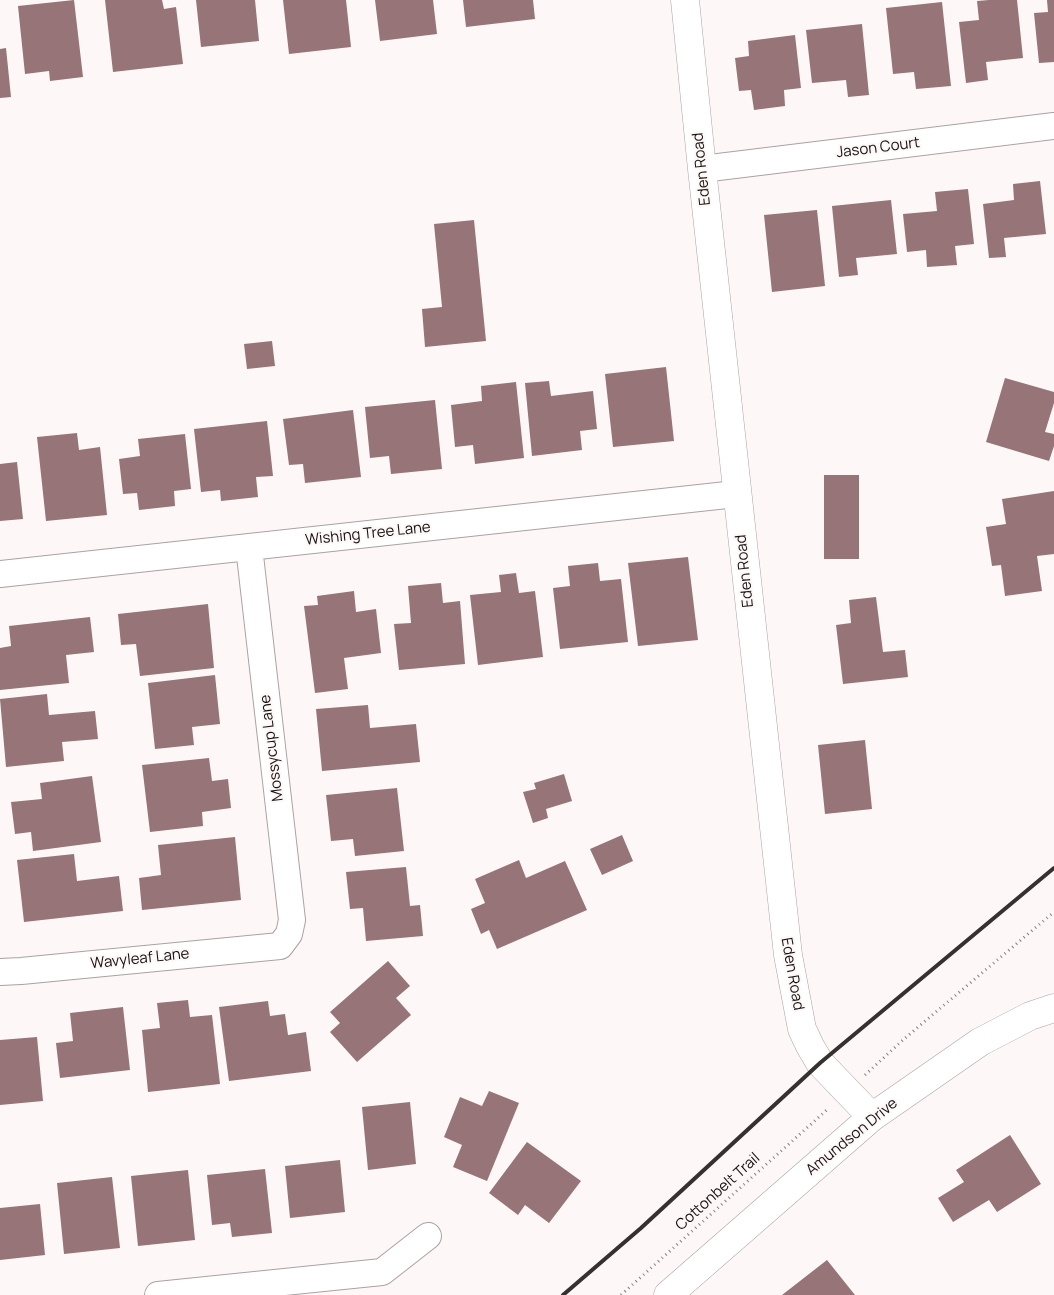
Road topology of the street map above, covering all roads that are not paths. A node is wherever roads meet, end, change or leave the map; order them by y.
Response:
1 (685, 0) edge
2 (1054, 126) edge
3 (702, 169) junction
4 (736, 494) junction
5 (249, 547) junction
6 (0, 574) edge
7 (280, 946) joint
8 (0, 972) edge
9 (1054, 1008) edge
10 (872, 1117) junction
11 (428, 1236) dead end
12 (158, 1295) edge
13 (668, 1295) edge

1 - 3 street, Eden Road
2 - 3 street, Jason Court
3 - 4 street, Eden Road
4 - 5 street, Wishing Tree Lane
4 - 10 street, Eden Road
5 - 6 street, Wishing Tree Lane
5 - 7 street, Mossycup Lane
7 - 8 street, Wavyleaf Lane
9 - 10 street, Amundson Drive
10 - 13 street, Amundson Drive
11 - 12 street

